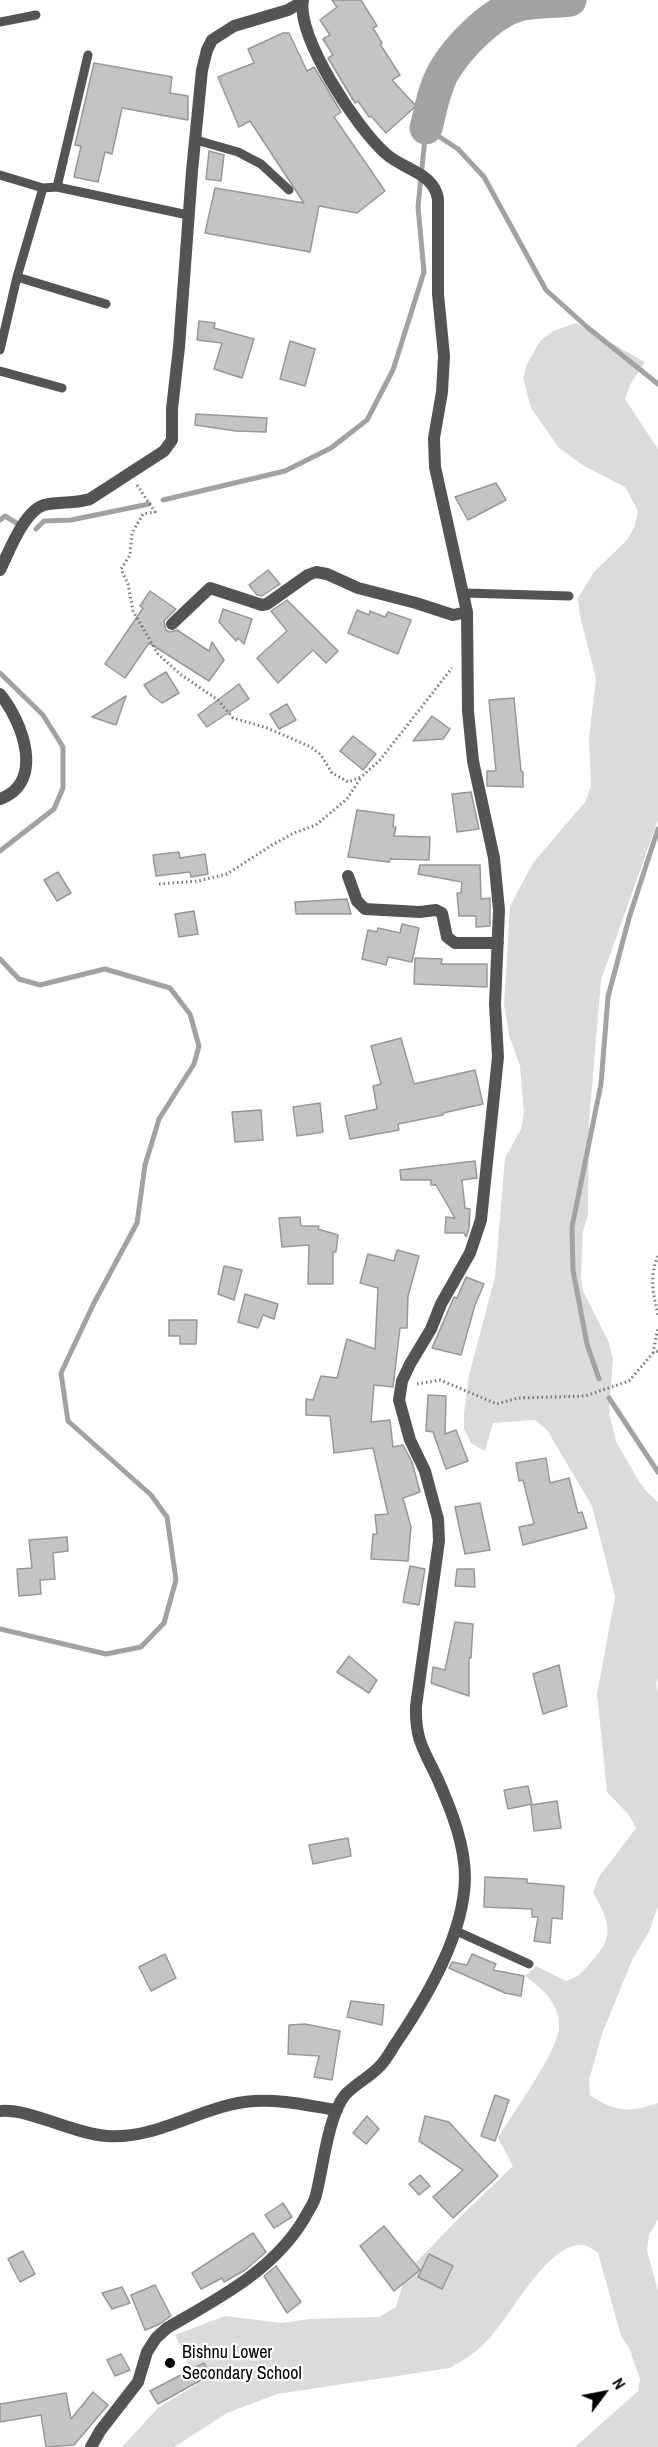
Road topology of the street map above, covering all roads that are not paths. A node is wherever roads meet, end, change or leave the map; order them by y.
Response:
1 (303, 1) edge
2 (36, 15) dead end
3 (0, 22) edge
4 (88, 55) dead end
5 (196, 140) junction
6 (0, 175) edge
7 (57, 187) junction
8 (43, 188) junction
9 (288, 190) dead end
10 (188, 215) junction
11 (17, 277) junction
12 (106, 304) dead end
13 (0, 350) edge
14 (0, 371) edge
15 (62, 388) dead end
16 (0, 570) edge
17 (464, 593) junction
18 (569, 596) dead end
19 (467, 612) junction
20 (172, 624) dead end
21 (0, 694) edge
22 (0, 799) edge
23 (348, 876) dead end
24 (498, 943) junction
25 (454, 1930) junction
26 (529, 1964) dead end
27 (337, 2110) junction
28 (0, 2111) edge
29 (91, 2447) edge

1 - 5 street
1 - 17 street
2 - 3 lane
4 - 7 lane
5 - 9 lane
5 - 10 street
6 - 8 lane
7 - 8 lane
7 - 10 lane
8 - 11 lane
10 - 16 street
11 - 12 lane
11 - 13 lane
14 - 15 lane
17 - 18 lane
17 - 19 street
19 - 20 street
19 - 24 street
21 - 22 street
23 - 24 street
24 - 25 street
25 - 26 lane
25 - 27 street
27 - 28 street
27 - 29 street

